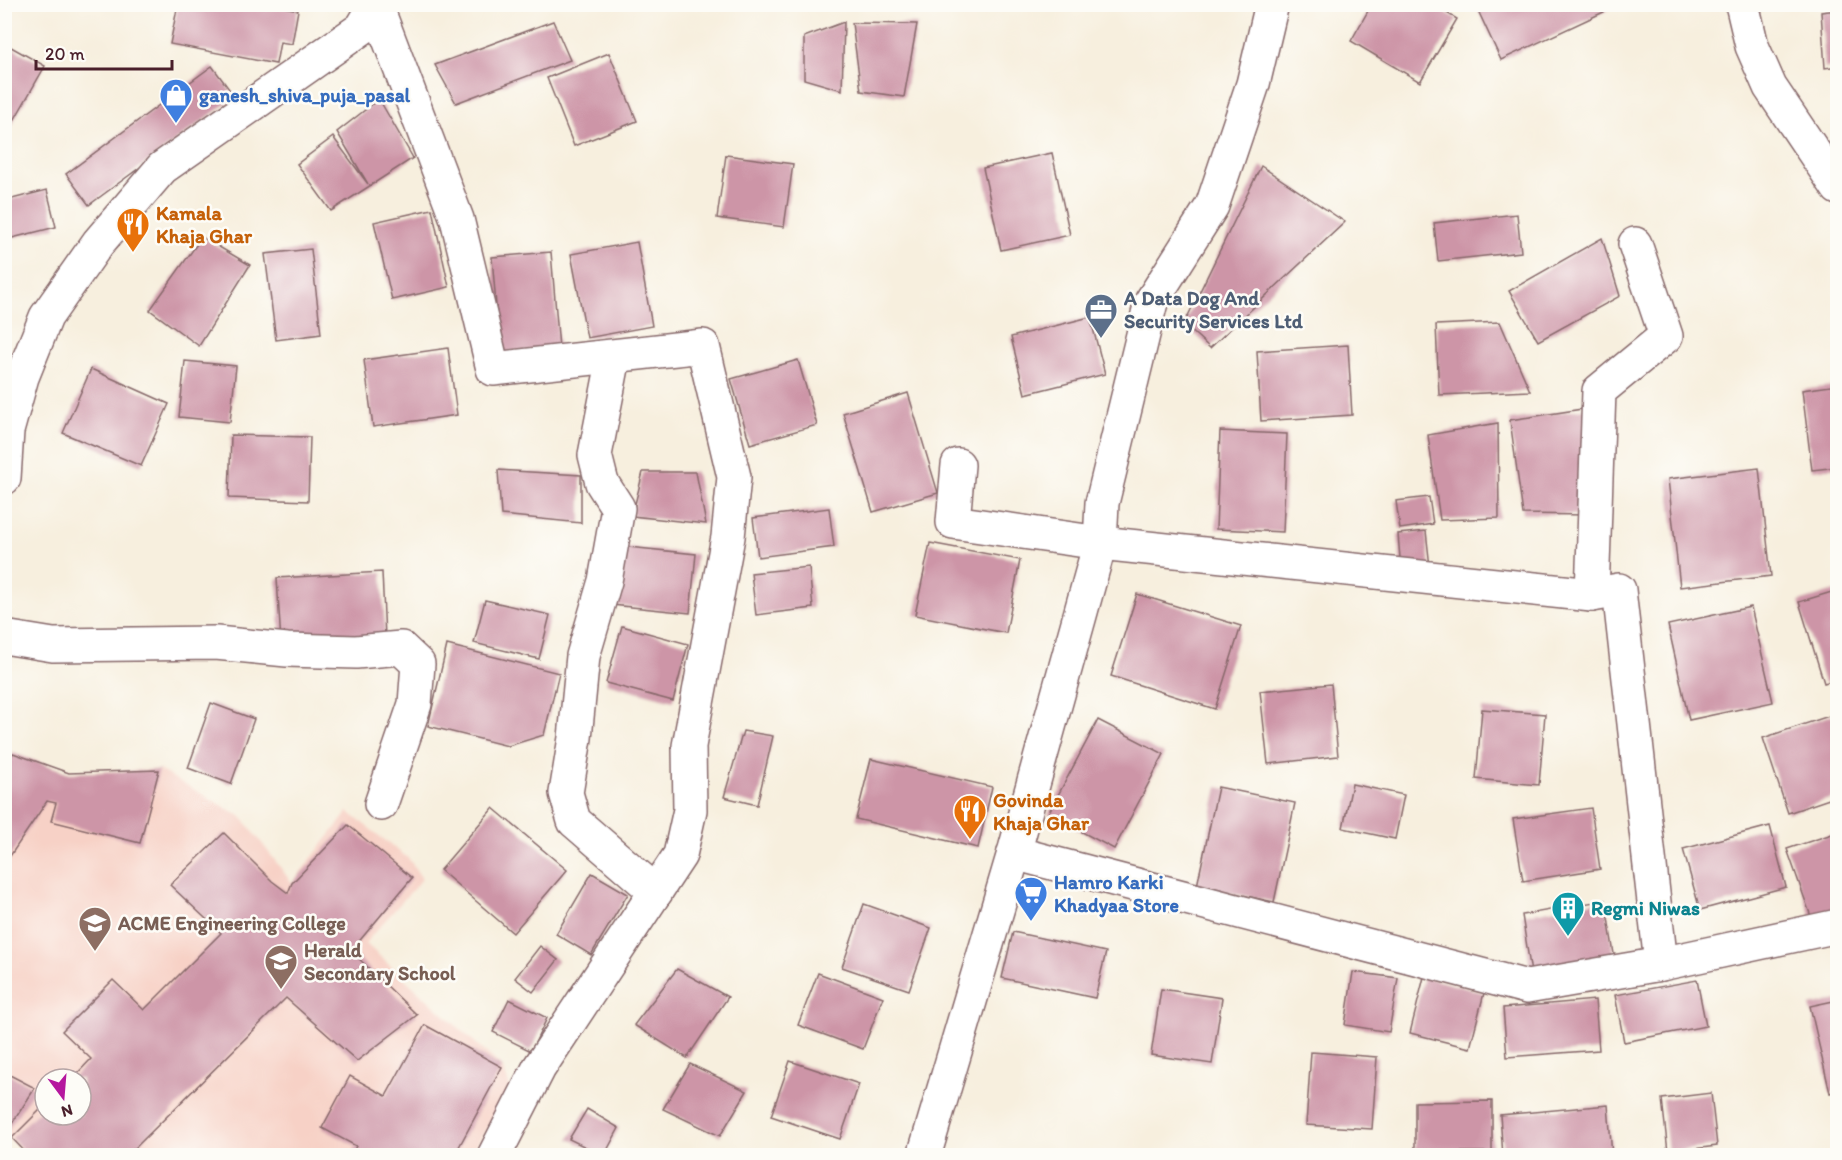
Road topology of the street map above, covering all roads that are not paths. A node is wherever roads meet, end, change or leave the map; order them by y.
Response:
1 (1272, 4) edge
2 (1742, 4) edge
3 (375, 5) edge
4 (1838, 188) edge
5 (1635, 244) dead end
6 (614, 357) junction
7 (958, 465) dead end
8 (4, 477) edge
9 (1100, 543) junction
10 (1592, 595) junction
11 (4, 637) edge
12 (381, 804) dead end
13 (1014, 853) junction
14 (656, 892) junction
15 (1838, 926) edge
16 (1662, 964) junction
17 (494, 1155) edge
18 (924, 1155) edge

1 - 9 street
2 - 4 street
3 - 6 street
3 - 8 street
5 - 10 street
6 - 14 street
6 - 14 street
7 - 9 street
9 - 10 street
9 - 13 street
10 - 16 street
11 - 12 street
13 - 16 street
13 - 18 street
14 - 17 street
15 - 16 street

